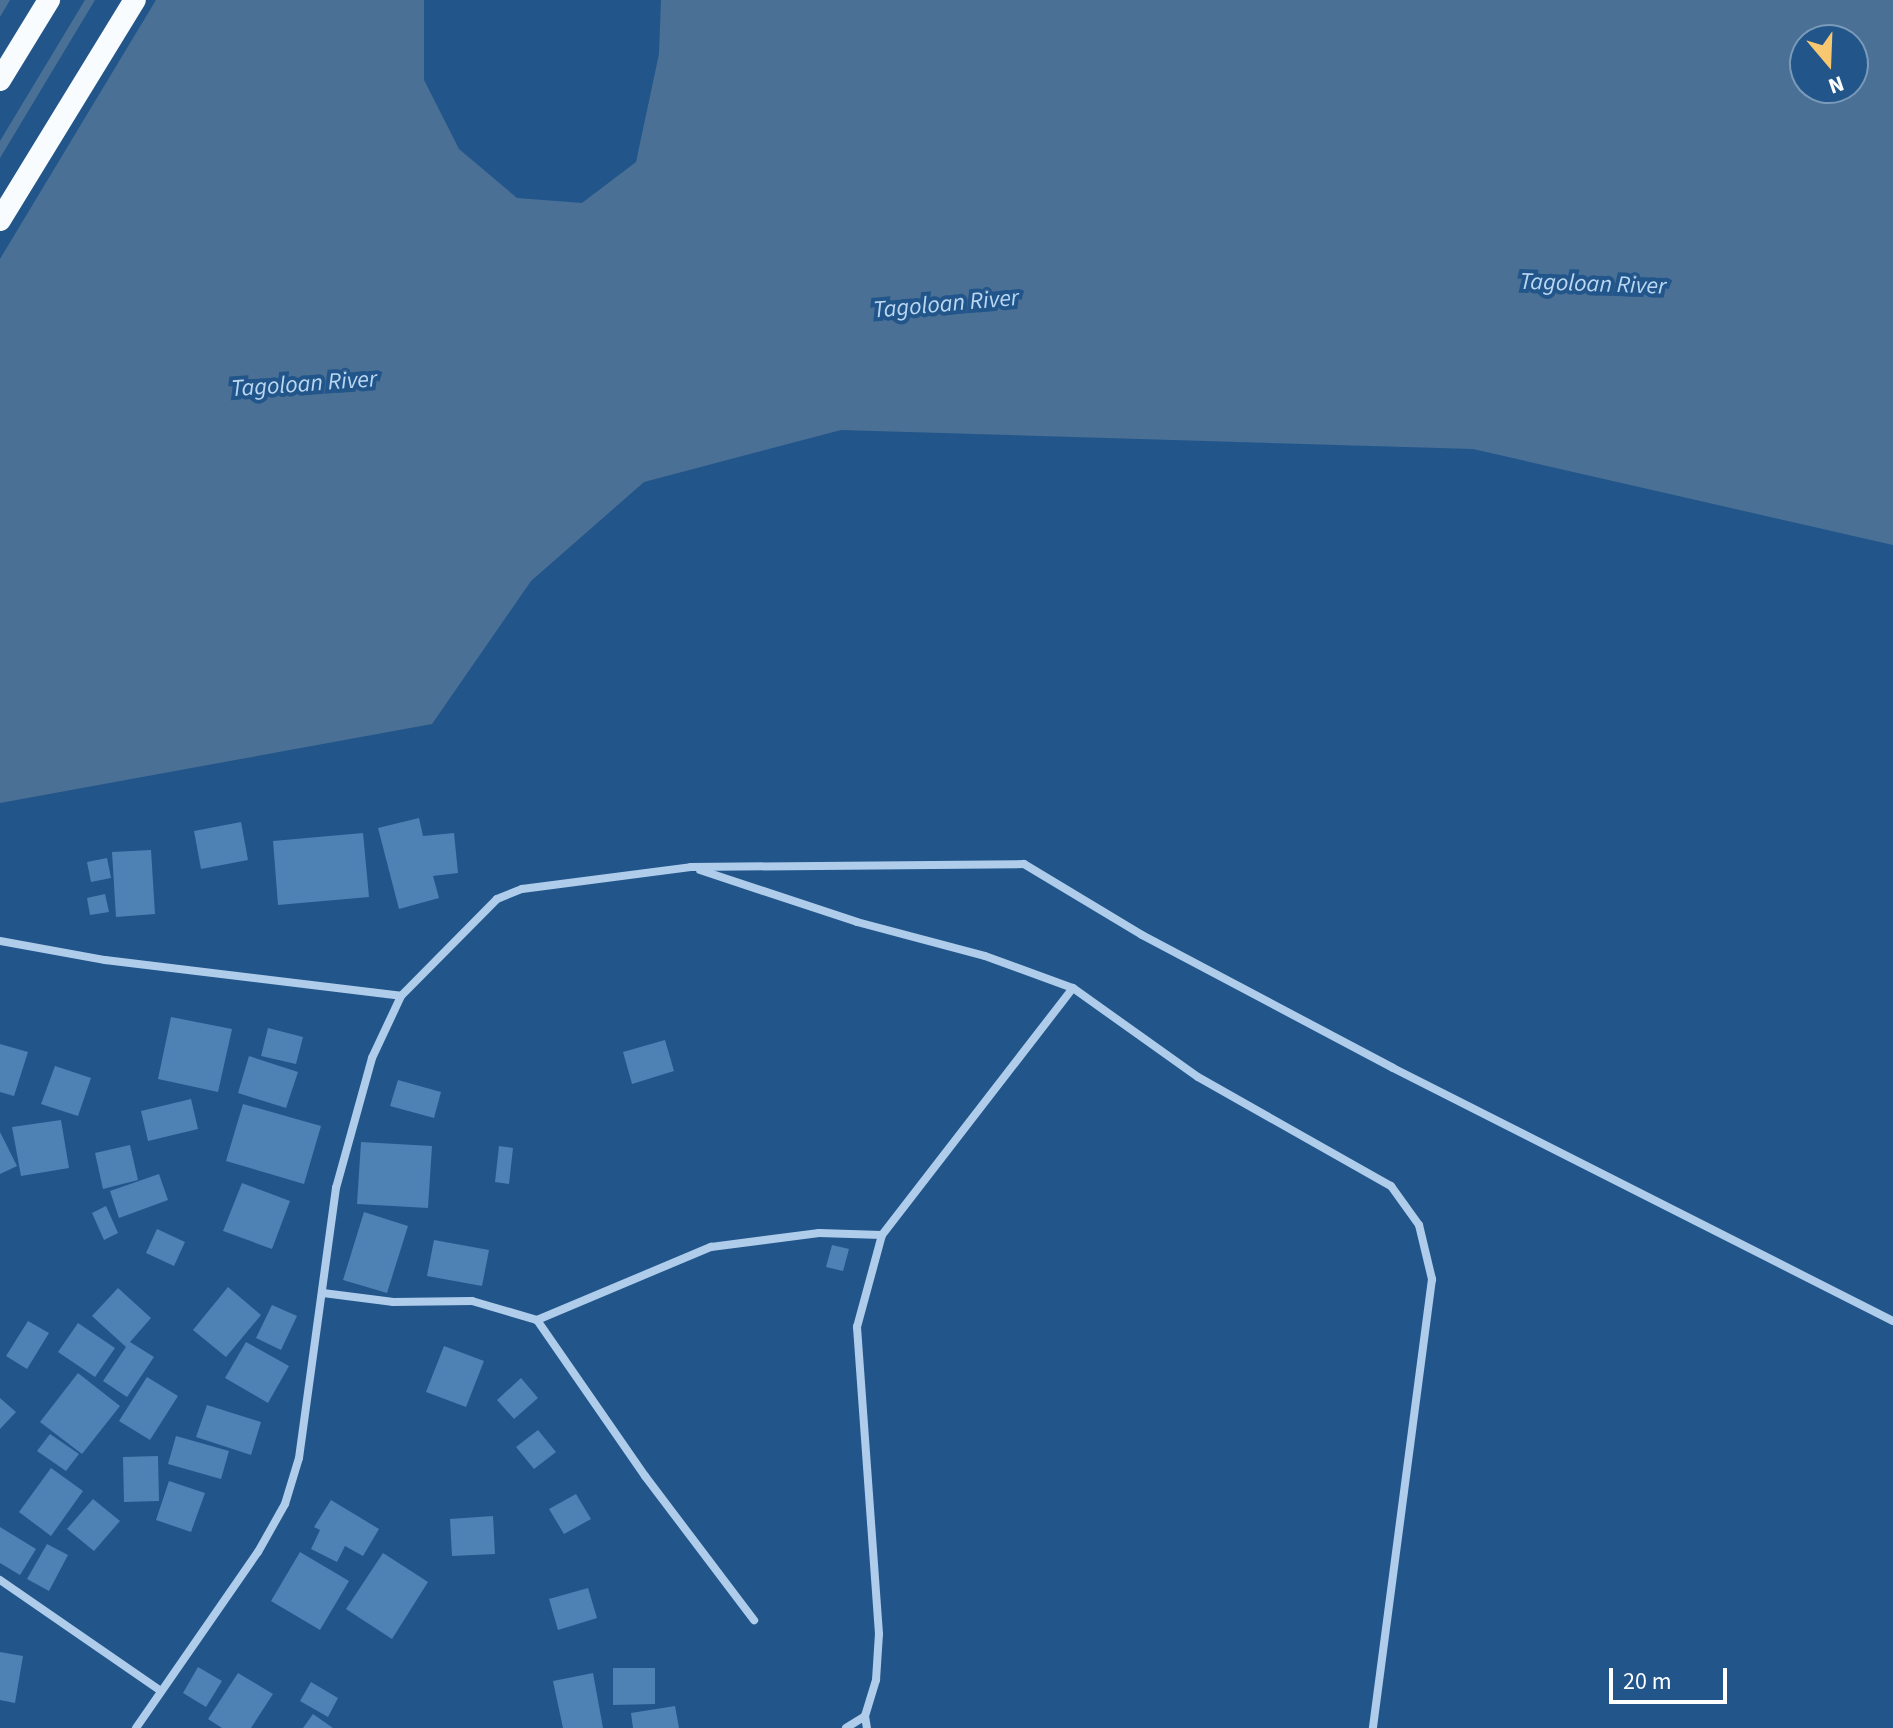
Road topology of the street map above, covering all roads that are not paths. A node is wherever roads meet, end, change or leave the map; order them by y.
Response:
1 (49, 0) edge
2 (135, 0) edge
3 (0, 80) edge
4 (0, 220) edge
5 (691, 867) junction
6 (0, 941) edge
7 (1073, 988) junction
8 (401, 996) junction
9 (882, 1235) junction
10 (323, 1293) junction
11 (537, 1320) junction
12 (1893, 1321) edge
13 (0, 1580) edge
14 (754, 1620) dead end
15 (158, 1689) junction
16 (865, 1716) junction
17 (136, 1728) edge
18 (846, 1728) edge
19 (867, 1728) edge
20 (1373, 1728) edge

1 - 3 highway
2 - 4 highway
5 - 7 street
5 - 8 street
5 - 12 street
6 - 8 street
7 - 9 street
7 - 20 street
8 - 10 street
9 - 11 street
9 - 16 street
10 - 11 street
10 - 15 street
11 - 14 street
13 - 15 street
15 - 17 street
16 - 18 street
16 - 19 street

